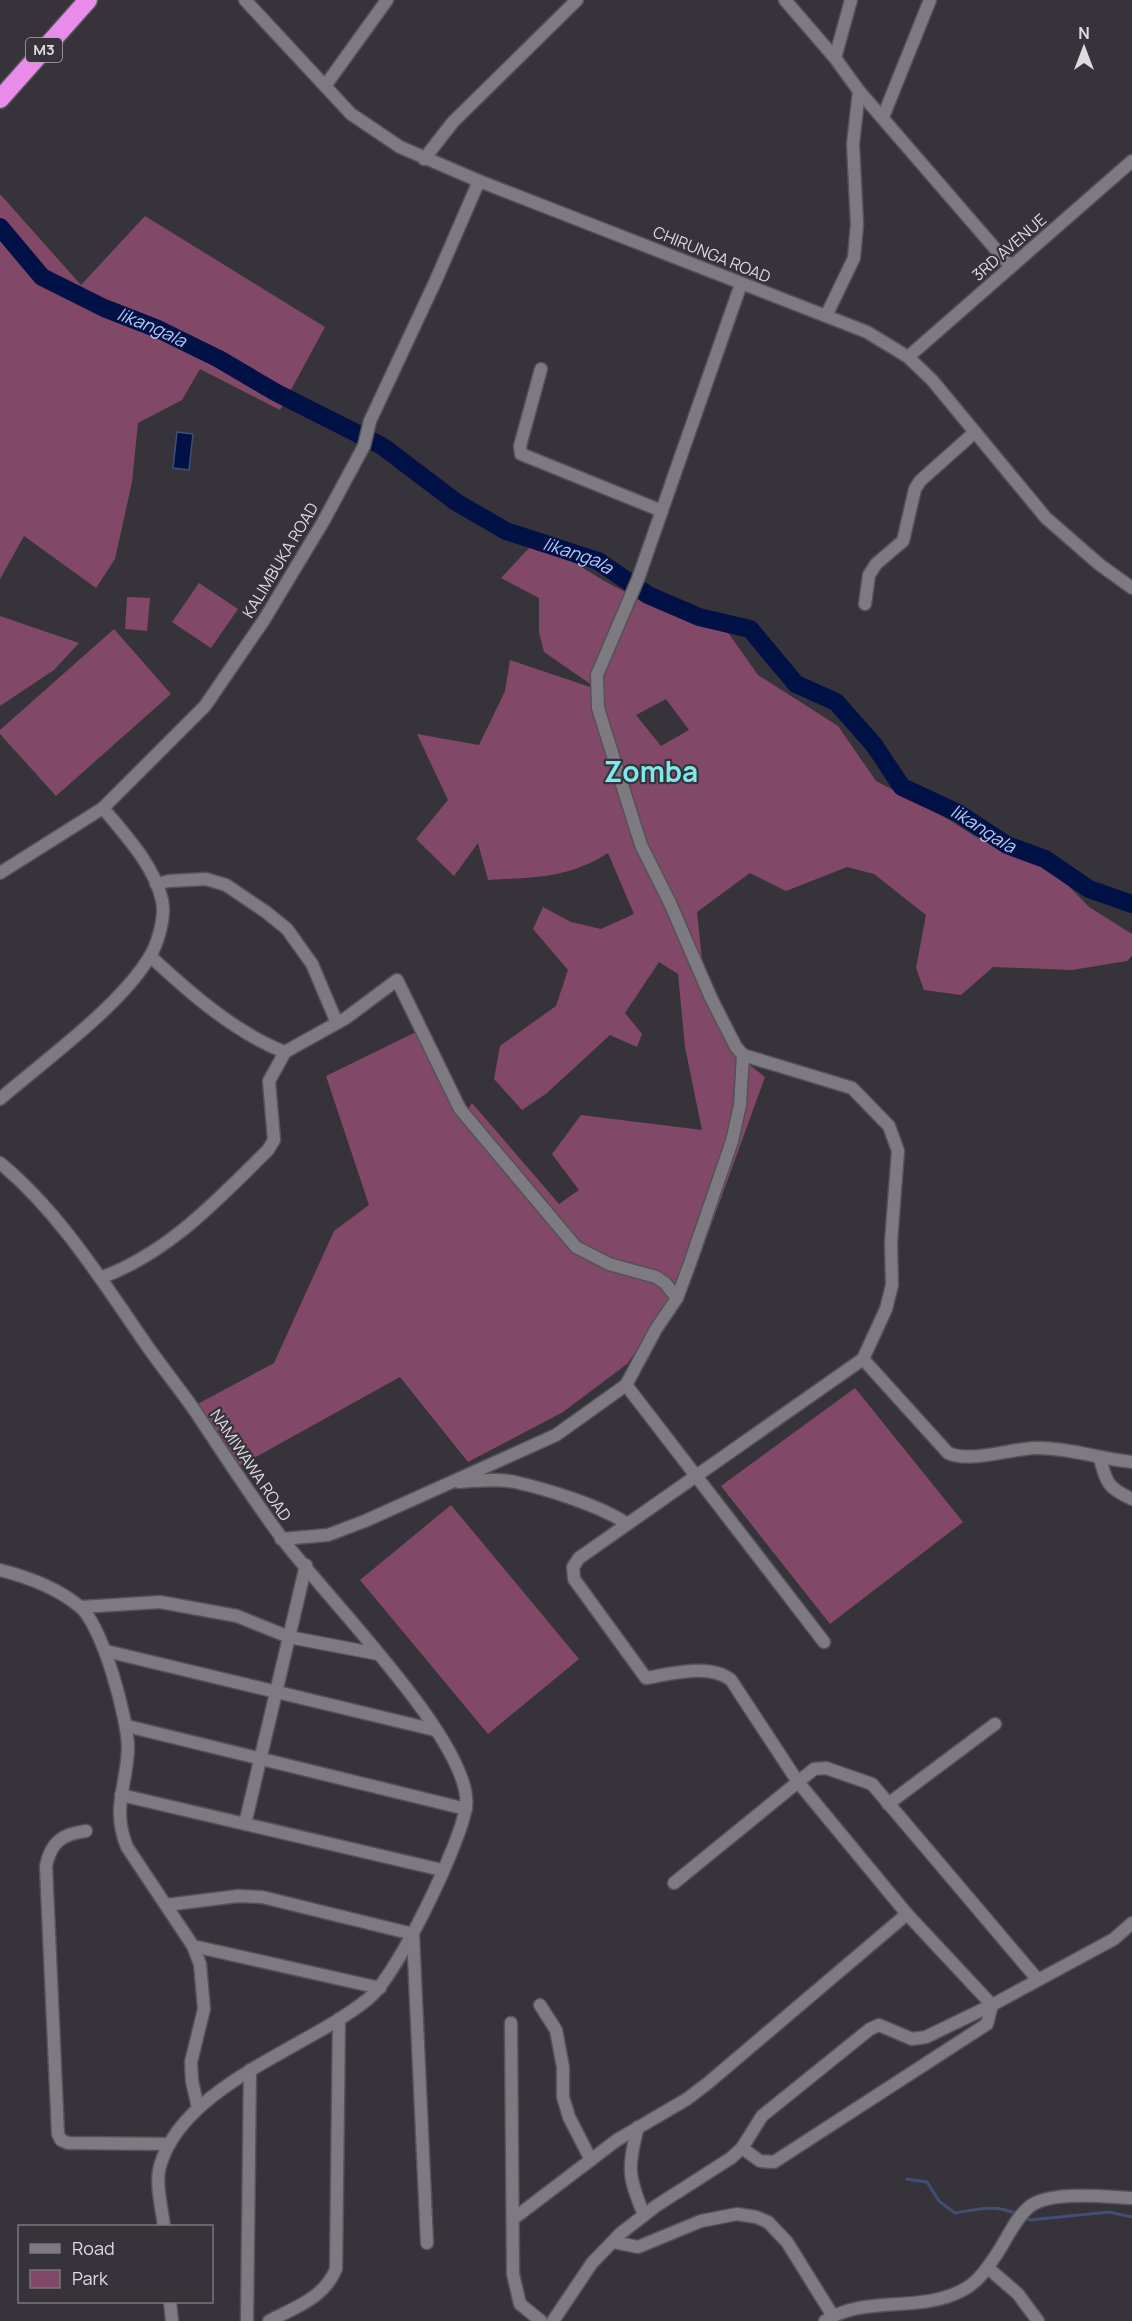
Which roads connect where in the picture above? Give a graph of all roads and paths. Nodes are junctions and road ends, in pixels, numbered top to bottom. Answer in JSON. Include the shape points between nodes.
{"nodes":[{"id":1,"x":88,"y":0,"type":"edge"},
{"id":2,"x":245,"y":0,"type":"edge"},
{"id":3,"x":387,"y":0,"type":"edge"},
{"id":4,"x":577,"y":0,"type":"edge"},
{"id":5,"x":785,"y":0,"type":"edge"},
{"id":6,"x":851,"y":0,"type":"edge"},
{"id":7,"x":930,"y":0,"type":"edge"},
{"id":8,"x":835,"y":58,"type":"junction"},
{"id":9,"x":325,"y":86,"type":"junction"},
{"id":10,"x":859,"y":91,"type":"junction"},
{"id":11,"x":0,"y":99,"type":"edge"},
{"id":12,"x":883,"y":117,"type":"junction"},
{"id":13,"x":424,"y":159,"type":"junction"},
{"id":14,"x":1132,"y":161,"type":"edge"},
{"id":15,"x":479,"y":181,"type":"junction"},
{"id":16,"x":1011,"y":267,"type":"junction"},
{"id":17,"x":741,"y":284,"type":"junction"},
{"id":18,"x":826,"y":316,"type":"junction"},
{"id":19,"x":908,"y":357,"type":"junction"},
{"id":20,"x":541,"y":369,"type":"dead end"},
{"id":21,"x":975,"y":432,"type":"junction"},
{"id":22,"x":662,"y":512,"type":"junction"},
{"id":23,"x":1132,"y":588,"type":"edge"},
{"id":24,"x":865,"y":604,"type":"dead end"},
{"id":25,"x":103,"y":808,"type":"junction"},
{"id":26,"x":0,"y":873,"type":"edge"},
{"id":27,"x":156,"y":885,"type":"junction"},
{"id":28,"x":150,"y":956,"type":"junction"},
{"id":29,"x":337,"y":1023,"type":"junction"},
{"id":30,"x":285,"y":1052,"type":"junction"},
{"id":31,"x":743,"y":1055,"type":"junction"},
{"id":32,"x":0,"y":1099,"type":"edge"},
{"id":33,"x":0,"y":1163,"type":"edge"},
{"id":34,"x":100,"y":1278,"type":"junction"},
{"id":35,"x":677,"y":1298,"type":"junction"},
{"id":36,"x":863,"y":1359,"type":"junction"},
{"id":37,"x":626,"y":1385,"type":"junction"},
{"id":38,"x":1100,"y":1459,"type":"junction"},
{"id":39,"x":1132,"y":1461,"type":"edge"},
{"id":40,"x":696,"y":1475,"type":"junction"},
{"id":41,"x":449,"y":1483,"type":"junction"},
{"id":42,"x":1132,"y":1499,"type":"edge"},
{"id":43,"x":627,"y":1524,"type":"junction"},
{"id":44,"x":281,"y":1539,"type":"junction"},
{"id":45,"x":306,"y":1565,"type":"junction"},
{"id":46,"x":0,"y":1570,"type":"edge"},
{"id":47,"x":81,"y":1607,"type":"junction"},
{"id":48,"x":289,"y":1637,"type":"junction"},
{"id":49,"x":824,"y":1642,"type":"dead end"},
{"id":50,"x":106,"y":1651,"type":"junction"},
{"id":51,"x":378,"y":1654,"type":"junction"},
{"id":52,"x":276,"y":1692,"type":"junction"},
{"id":53,"x":995,"y":1724,"type":"dead end"},
{"id":54,"x":127,"y":1726,"type":"junction"},
{"id":55,"x":435,"y":1730,"type":"junction"},
{"id":56,"x":260,"y":1758,"type":"junction"},
{"id":57,"x":798,"y":1782,"type":"junction"},
{"id":58,"x":121,"y":1795,"type":"junction"},
{"id":59,"x":888,"y":1803,"type":"junction"},
{"id":60,"x":466,"y":1809,"type":"junction"},
{"id":61,"x":245,"y":1824,"type":"junction"},
{"id":62,"x":86,"y":1831,"type":"dead end"},
{"id":63,"x":442,"y":1870,"type":"junction"},
{"id":64,"x":674,"y":1883,"type":"dead end"},
{"id":65,"x":166,"y":1905,"type":"junction"},
{"id":66,"x":907,"y":1914,"type":"junction"},
{"id":67,"x":1132,"y":1923,"type":"edge"},
{"id":68,"x":413,"y":1934,"type":"junction"},
{"id":69,"x":193,"y":1946,"type":"junction"},
{"id":70,"x":1038,"y":1980,"type":"junction"},
{"id":71,"x":380,"y":1988,"type":"junction"},
{"id":72,"x":540,"y":2005,"type":"dead end"},
{"id":73,"x":992,"y":2005,"type":"junction"},
{"id":74,"x":339,"y":2019,"type":"junction"},
{"id":75,"x":511,"y":2023,"type":"dead end"},
{"id":76,"x":250,"y":2070,"type":"junction"},
{"id":77,"x":198,"y":2108,"type":"junction"},
{"id":78,"x":638,"y":2127,"type":"junction"},
{"id":79,"x":169,"y":2144,"type":"junction"},
{"id":80,"x":742,"y":2148,"type":"junction"},
{"id":81,"x":591,"y":2160,"type":"junction"},
{"id":82,"x":1132,"y":2198,"type":"edge"},
{"id":83,"x":644,"y":2216,"type":"junction"},
{"id":84,"x":513,"y":2219,"type":"junction"},
{"id":85,"x":164,"y":2225,"type":"edge"},
{"id":86,"x":613,"y":2242,"type":"junction"},
{"id":87,"x":427,"y":2243,"type":"dead end"},
{"id":88,"x":988,"y":2268,"type":"junction"},
{"id":89,"x":170,"y":2303,"type":"edge"},
{"id":90,"x":829,"y":2318,"type":"edge"},
{"id":91,"x":172,"y":2321,"type":"edge"},
{"id":92,"x":247,"y":2321,"type":"edge"},
{"id":93,"x":269,"y":2321,"type":"edge"},
{"id":94,"x":541,"y":2321,"type":"edge"},
{"id":95,"x":553,"y":2321,"type":"edge"},
{"id":96,"x":1038,"y":2321,"type":"edge"}],
"edges":[{"from":1,"to":11,"type":"highway","number":"M3"},
{"from":2,"to":9,"type":"street","name":"CHIRUNGA ROAD"},
{"from":3,"to":9,"type":"street"},
{"from":4,"to":13,"type":"street","via":[[453,122]]},
{"from":5,"to":8,"type":"street"},
{"from":6,"to":8,"type":"street"},
{"from":7,"to":12,"type":"street"},
{"from":8,"to":10,"type":"street"},
{"from":9,"to":13,"type":"street","name":"CHIRUNGA ROAD","via":[[364,125]]},
{"from":10,"to":12,"type":"street"},
{"from":10,"to":18,"type":"street","via":[[853,144],[857,224],[854,258]]},
{"from":12,"to":16,"type":"street"},
{"from":13,"to":15,"type":"street","name":"CHIRUNGA ROAD"},
{"from":14,"to":16,"type":"street","name":"3RD AVENUE"},
{"from":15,"to":17,"type":"street","name":"CHIRUNGA ROAD"},
{"from":15,"to":25,"type":"street","name":"KALIMBUKA ROAD","via":[[370,422],[364,446],[264,621],[205,706]]},
{"from":16,"to":19,"type":"street","name":"3RD AVENUE"},
{"from":17,"to":18,"type":"street","name":"CHIRUNGA ROAD"},
{"from":17,"to":22,"type":"street"},
{"from":18,"to":19,"type":"street","name":"CHIRUNGA ROAD","via":[[867,332]]},
{"from":19,"to":21,"type":"street","name":"CHIRUNGA ROAD"},
{"from":20,"to":22,"type":"street","via":[[519,446],[521,454]]},
{"from":21,"to":23,"type":"street","name":"CHIRUNGA ROAD","via":[[1046,518]]},
{"from":21,"to":24,"type":"street","via":[[920,481],[903,541],[869,575]]},
{"from":22,"to":31,"type":"street","via":[[628,603],[601,661],[597,675],[598,708],[643,851],[711,998]]},
{"from":25,"to":26,"type":"street","name":"KALIMBUKA ROAD"},
{"from":25,"to":27,"type":"street","via":[[131,843]]},
{"from":27,"to":28,"type":"street","via":[[163,909],[159,936]]},
{"from":27,"to":29,"type":"street","via":[[207,879],[226,885],[266,912],[287,929],[312,964]]},
{"from":28,"to":30,"type":"street","via":[[211,1007],[267,1045]]},
{"from":28,"to":32,"type":"street","via":[[112,1001]]},
{"from":29,"to":30,"type":"street"},
{"from":29,"to":35,"type":"street","via":[[397,980],[460,1108],[576,1246],[609,1264],[659,1279]]},
{"from":30,"to":34,"type":"street","via":[[269,1081],[274,1140],[268,1150],[162,1248]]},
{"from":31,"to":35,"type":"street","via":[[740,1105],[732,1141]]},
{"from":31,"to":36,"type":"street","via":[[852,1088],[889,1126],[898,1151],[892,1285],[886,1309]]},
{"from":33,"to":34,"type":"street","name":"NAMIWAWA ROAD","via":[[24,1184]]},
{"from":34,"to":44,"type":"street","name":"NAMIWAWA ROAD"},
{"from":35,"to":37,"type":"street"},
{"from":36,"to":38,"type":"street","via":[[948,1453],[957,1457],[1036,1448]]},
{"from":36,"to":40,"type":"street"},
{"from":37,"to":40,"type":"street"},
{"from":37,"to":41,"type":"street","via":[[556,1435]]},
{"from":38,"to":39,"type":"street"},
{"from":38,"to":42,"type":"street","via":[[1112,1489]]},
{"from":40,"to":43,"type":"street"},
{"from":40,"to":49,"type":"street"},
{"from":41,"to":43,"type":"street","via":[[514,1482],[590,1505]]},
{"from":41,"to":44,"type":"street","via":[[343,1530],[309,1538]]},
{"from":43,"to":57,"type":"street","via":[[579,1558],[573,1567],[574,1580],[646,1678],[695,1672],[720,1673],[731,1680]]},
{"from":44,"to":45,"type":"street","name":"NAMIWAWA ROAD"},
{"from":45,"to":48,"type":"street"},
{"from":45,"to":51,"type":"street","name":"NAMIWAWA ROAD"},
{"from":46,"to":47,"type":"street","via":[[34,1579]]},
{"from":47,"to":48,"type":"street","via":[[160,1602],[237,1616]]},
{"from":47,"to":50,"type":"street"},
{"from":48,"to":51,"type":"street"},
{"from":48,"to":52,"type":"street"},
{"from":50,"to":52,"type":"street"},
{"from":50,"to":54,"type":"street"},
{"from":51,"to":55,"type":"street","name":"NAMIWAWA ROAD"},
{"from":52,"to":55,"type":"street"},
{"from":52,"to":56,"type":"street"},
{"from":53,"to":59,"type":"street"},
{"from":54,"to":56,"type":"street"},
{"from":54,"to":58,"type":"street","via":[[128,1750]]},
{"from":55,"to":60,"type":"street","name":"NAMIWAWA ROAD","via":[[447,1744],[467,1790]]},
{"from":56,"to":60,"type":"street"},
{"from":56,"to":61,"type":"street"},
{"from":57,"to":59,"type":"street","via":[[814,1769],[826,1768],[872,1784]]},
{"from":57,"to":64,"type":"street"},
{"from":57,"to":66,"type":"street"},
{"from":58,"to":61,"type":"street"},
{"from":58,"to":65,"type":"street","via":[[118,1819],[127,1847]]},
{"from":59,"to":70,"type":"street"},
{"from":60,"to":63,"type":"street"},
{"from":61,"to":63,"type":"street"},
{"from":62,"to":79,"type":"street","via":[[56,1842],[46,1866],[58,2134],[68,2143]]},
{"from":63,"to":68,"type":"street"},
{"from":65,"to":68,"type":"street","via":[[237,1896],[262,1897]]},
{"from":65,"to":69,"type":"street"},
{"from":66,"to":73,"type":"street"},
{"from":66,"to":78,"type":"street","via":[[708,2083]]},
{"from":67,"to":70,"type":"street","via":[[1114,1939]]},
{"from":68,"to":71,"type":"street"},
{"from":68,"to":87,"type":"street"},
{"from":69,"to":71,"type":"street"},
{"from":69,"to":77,"type":"street","via":[[200,1964],[204,2008],[191,2062]]},
{"from":70,"to":73,"type":"street"},
{"from":71,"to":74,"type":"street"},
{"from":72,"to":81,"type":"street","via":[[556,2030],[569,2117]]},
{"from":73,"to":80,"type":"street","via":[[987,2024],[774,2162],[760,2161]]},
{"from":73,"to":80,"type":"street","via":[[919,2040],[888,2026],[870,2029],[762,2116]]},
{"from":74,"to":76,"type":"street"},
{"from":74,"to":93,"type":"street","via":[[336,2268],[330,2283],[319,2294]]},
{"from":75,"to":84,"type":"street"},
{"from":76,"to":77,"type":"street"},
{"from":76,"to":92,"type":"street"},
{"from":77,"to":79,"type":"street"},
{"from":78,"to":81,"type":"street"},
{"from":78,"to":83,"type":"street","via":[[630,2159],[630,2181]]},
{"from":79,"to":85,"type":"street","via":[[159,2169]]},
{"from":80,"to":83,"type":"street"},
{"from":81,"to":84,"type":"street"},
{"from":82,"to":88,"type":"street","via":[[1071,2196],[1042,2200],[1018,2220]]},
{"from":83,"to":86,"type":"street"},
{"from":84,"to":94,"type":"street","via":[[516,2293],[520,2304]]},
{"from":86,"to":90,"type":"street","via":[[638,2247],[701,2221],[737,2214],[756,2217],[768,2222],[787,2242]]},
{"from":86,"to":95,"type":"street","via":[[592,2263]]},
{"from":88,"to":90,"type":"street","via":[[961,2291],[944,2297],[898,2306],[855,2307]]},
{"from":88,"to":96,"type":"street","via":[[1018,2294]]},
{"from":89,"to":91,"type":"street"}]}
